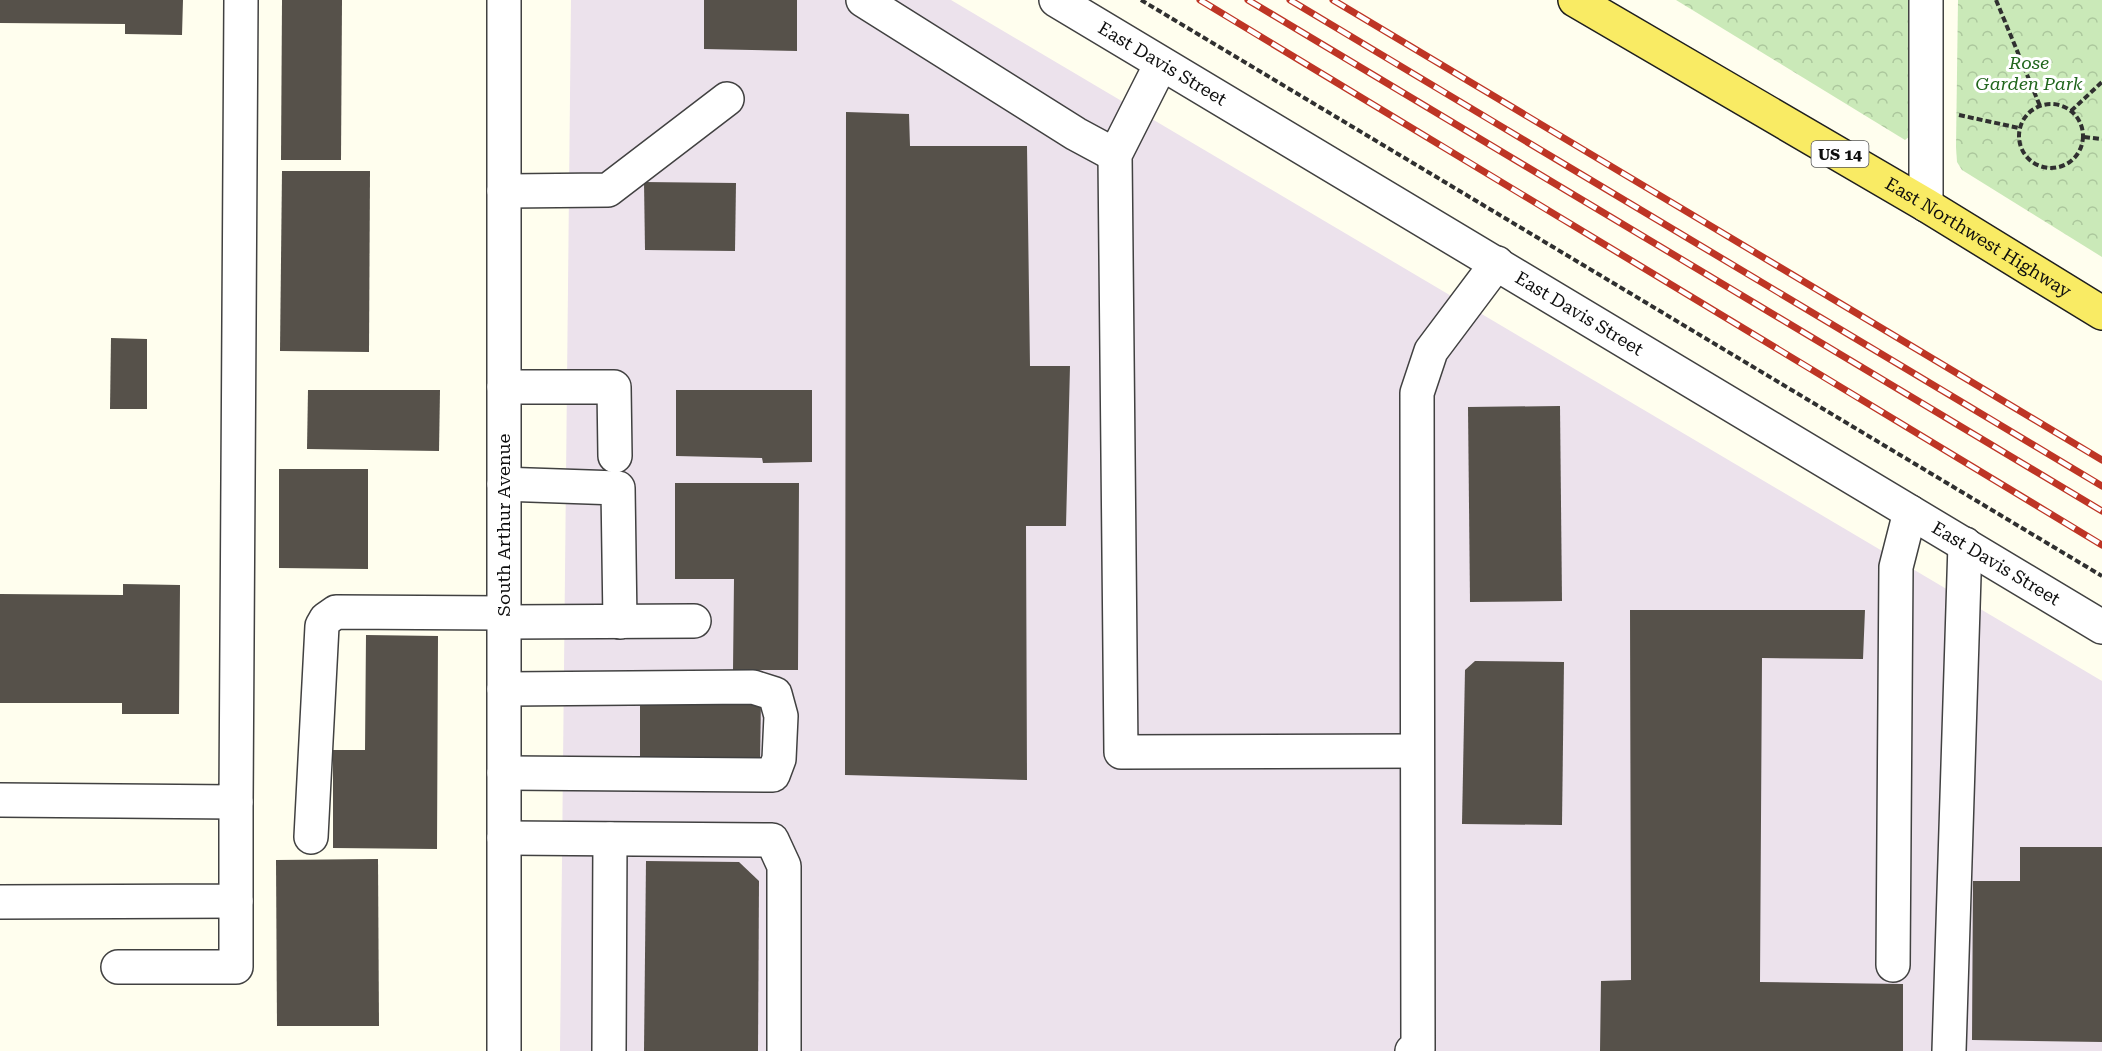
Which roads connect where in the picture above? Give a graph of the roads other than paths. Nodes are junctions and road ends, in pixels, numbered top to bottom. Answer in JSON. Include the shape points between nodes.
{"nodes":[{"id":1,"x":241,"y":0,"type":"edge"},
{"id":2,"x":504,"y":0,"type":"edge"},
{"id":3,"x":863,"y":0,"type":"edge"},
{"id":4,"x":1056,"y":0,"type":"edge"},
{"id":5,"x":1575,"y":0,"type":"edge"},
{"id":6,"x":1926,"y":0,"type":"edge"},
{"id":7,"x":1161,"y":64,"type":"junction"},
{"id":8,"x":727,"y":99,"type":"dead end"},
{"id":9,"x":1115,"y":156,"type":"junction"},
{"id":10,"x":504,"y":191,"type":"junction"},
{"id":11,"x":1926,"y":205,"type":"junction"},
{"id":12,"x":1497,"y":263,"type":"junction"},
{"id":13,"x":2102,"y":313,"type":"edge"},
{"id":14,"x":504,"y":387,"type":"junction"},
{"id":15,"x":615,"y":456,"type":"dead end"},
{"id":16,"x":504,"y":484,"type":"junction"},
{"id":17,"x":1910,"y":512,"type":"junction"},
{"id":18,"x":1965,"y":544,"type":"junction"},
{"id":19,"x":504,"y":617,"type":"junction"},
{"id":20,"x":694,"y":621,"type":"dead end"},
{"id":21,"x":620,"y":622,"type":"junction"},
{"id":22,"x":2102,"y":627,"type":"edge"},
{"id":23,"x":504,"y":689,"type":"junction"},
{"id":24,"x":1417,"y":751,"type":"junction"},
{"id":25,"x":504,"y":773,"type":"junction"},
{"id":26,"x":0,"y":800,"type":"edge"},
{"id":27,"x":236,"y":802,"type":"junction"},
{"id":28,"x":310,"y":837,"type":"dead end"},
{"id":29,"x":504,"y":838,"type":"junction"},
{"id":30,"x":610,"y":839,"type":"junction"},
{"id":31,"x":236,"y":901,"type":"junction"},
{"id":32,"x":0,"y":902,"type":"edge"},
{"id":33,"x":1893,"y":965,"type":"dead end"},
{"id":34,"x":118,"y":967,"type":"dead end"},
{"id":35,"x":1416,"y":1050,"type":"edge"},
{"id":36,"x":504,"y":1051,"type":"edge"},
{"id":37,"x":609,"y":1051,"type":"edge"},
{"id":38,"x":784,"y":1051,"type":"edge"},
{"id":39,"x":1948,"y":1051,"type":"edge"}],
"edges":[{"from":1,"to":27,"type":"street"},
{"from":2,"to":10,"type":"street","name":"South Arthur Avenue"},
{"from":3,"to":9,"type":"street"},
{"from":4,"to":7,"type":"street","name":"East Davis Street"},
{"from":5,"to":11,"type":"main road","name":"East Northwest Highway","number":"US 14"},
{"from":6,"to":11,"type":"street"},
{"from":7,"to":9,"type":"street"},
{"from":7,"to":12,"type":"street","name":"East Davis Street"},
{"from":8,"to":10,"type":"street","via":[[608,190]]},
{"from":9,"to":24,"type":"street","via":[[1121,752]]},
{"from":10,"to":14,"type":"street","name":"South Arthur Avenue"},
{"from":11,"to":13,"type":"main road","name":"East Northwest Highway","number":"US 14"},
{"from":12,"to":17,"type":"street","name":"East Davis Street"},
{"from":12,"to":24,"type":"street","via":[[1431,351],[1417,393]]},
{"from":14,"to":15,"type":"street","via":[[614,387]]},
{"from":14,"to":16,"type":"street","name":"South Arthur Avenue"},
{"from":16,"to":19,"type":"street","name":"South Arthur Avenue"},
{"from":16,"to":21,"type":"street","via":[[618,488]]},
{"from":17,"to":18,"type":"street","name":"East Davis Street"},
{"from":17,"to":33,"type":"street","via":[[1896,567]]},
{"from":18,"to":22,"type":"street","name":"East Davis Street"},
{"from":18,"to":39,"type":"street"},
{"from":19,"to":21,"type":"street"},
{"from":19,"to":23,"type":"street","name":"South Arthur Avenue"},
{"from":19,"to":28,"type":"street","via":[[336,612],[326,619],[322,626]]},
{"from":20,"to":21,"type":"street"},
{"from":23,"to":25,"type":"street","name":"South Arthur Avenue"},
{"from":23,"to":25,"type":"street","via":[[753,687],[775,693],[782,716],[779,759],[773,775]]},
{"from":24,"to":35,"type":"street"},
{"from":25,"to":29,"type":"street","name":"South Arthur Avenue"},
{"from":26,"to":27,"type":"street"},
{"from":27,"to":31,"type":"street"},
{"from":29,"to":30,"type":"street"},
{"from":29,"to":36,"type":"street","name":"South Arthur Avenue"},
{"from":30,"to":37,"type":"street"},
{"from":30,"to":38,"type":"street","via":[[772,840],[784,866]]},
{"from":31,"to":32,"type":"street"},
{"from":31,"to":34,"type":"street","via":[[236,967]]}]}
